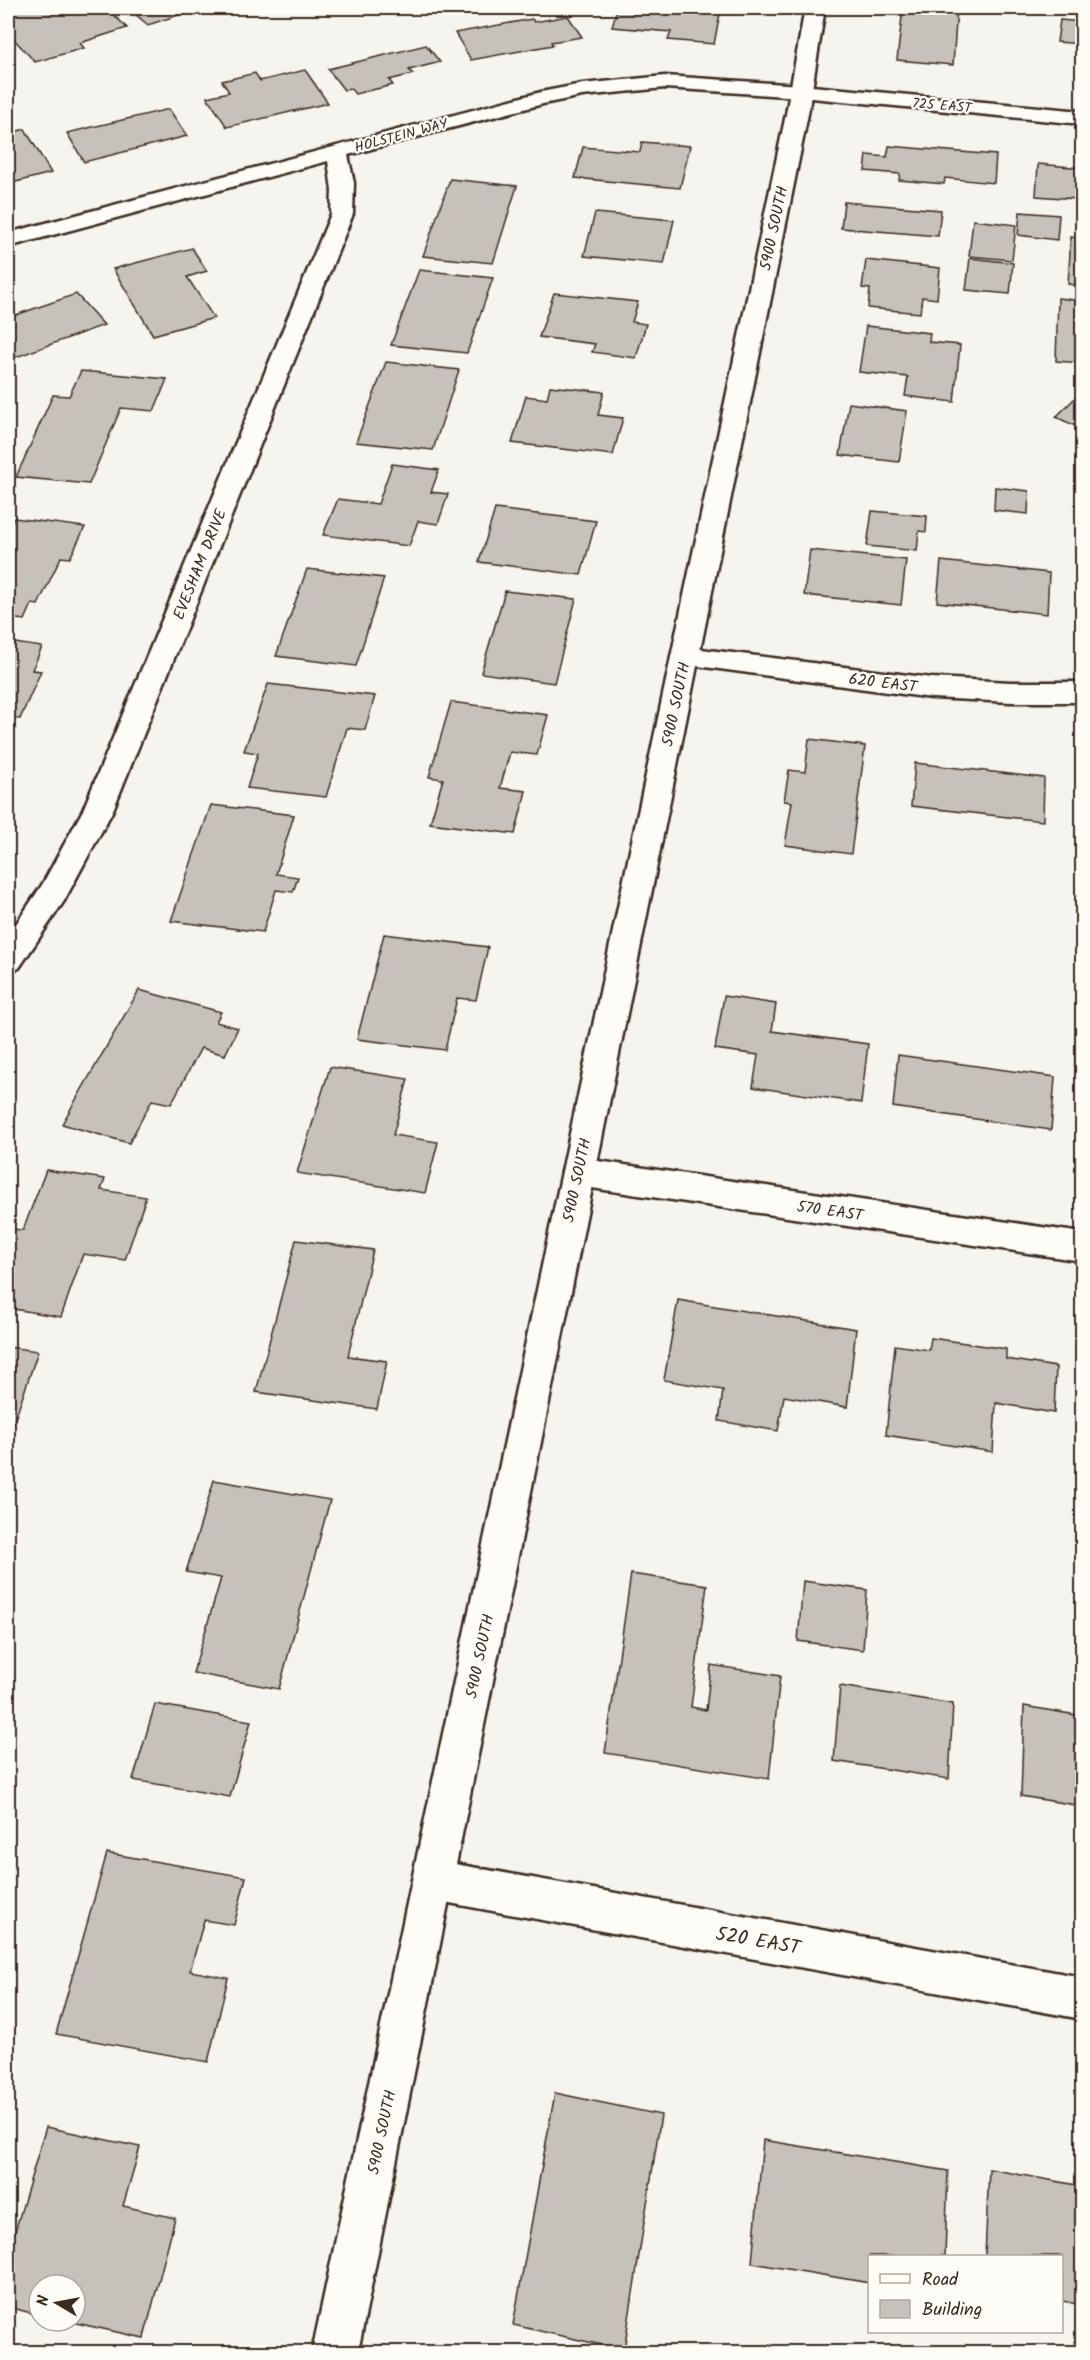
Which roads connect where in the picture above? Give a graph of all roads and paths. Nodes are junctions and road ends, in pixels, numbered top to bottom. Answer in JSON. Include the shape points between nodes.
{"nodes":[{"id":1,"x":815,"y":8,"type":"edge"},
{"id":2,"x":801,"y":91,"type":"junction"},
{"id":3,"x":1083,"y":118,"type":"edge"},
{"id":4,"x":336,"y":152,"type":"junction"},
{"id":5,"x":8,"y":240,"type":"edge"},
{"id":6,"x":685,"y":656,"type":"junction"},
{"id":7,"x":1083,"y":692,"type":"edge"},
{"id":8,"x":8,"y":960,"type":"edge"},
{"id":9,"x":578,"y":1172,"type":"junction"},
{"id":10,"x":1083,"y":1247,"type":"edge"},
{"id":11,"x":433,"y":1880,"type":"junction"},
{"id":12,"x":1083,"y":1998,"type":"edge"},
{"id":13,"x":335,"y":2352,"type":"edge"}],
"edges":[{"from":1,"to":2,"type":"street","name":"5900 SOUTH"},
{"from":2,"to":3,"type":"street","name":"725 EAST"},
{"from":2,"to":4,"type":"street","name":"HOLSTEIN WAY","via":[[665,82],[582,90]]},
{"from":2,"to":6,"type":"street","name":"5900 SOUTH"},
{"from":4,"to":5,"type":"street","name":"HOLSTEIN WAY"},
{"from":4,"to":8,"type":"street","name":"EVESHAM DRIVE","via":[[345,195],[337,225],[98,810],[53,893]]},
{"from":6,"to":7,"type":"street","name":"620 EAST","via":[[932,688]]},
{"from":6,"to":9,"type":"street","name":"5900 SOUTH"},
{"from":9,"to":10,"type":"street","name":"570 EAST"},
{"from":9,"to":11,"type":"street","name":"5900 SOUTH"},
{"from":11,"to":12,"type":"street","name":"520 EAST"},
{"from":11,"to":13,"type":"street","name":"5900 SOUTH"}]}
